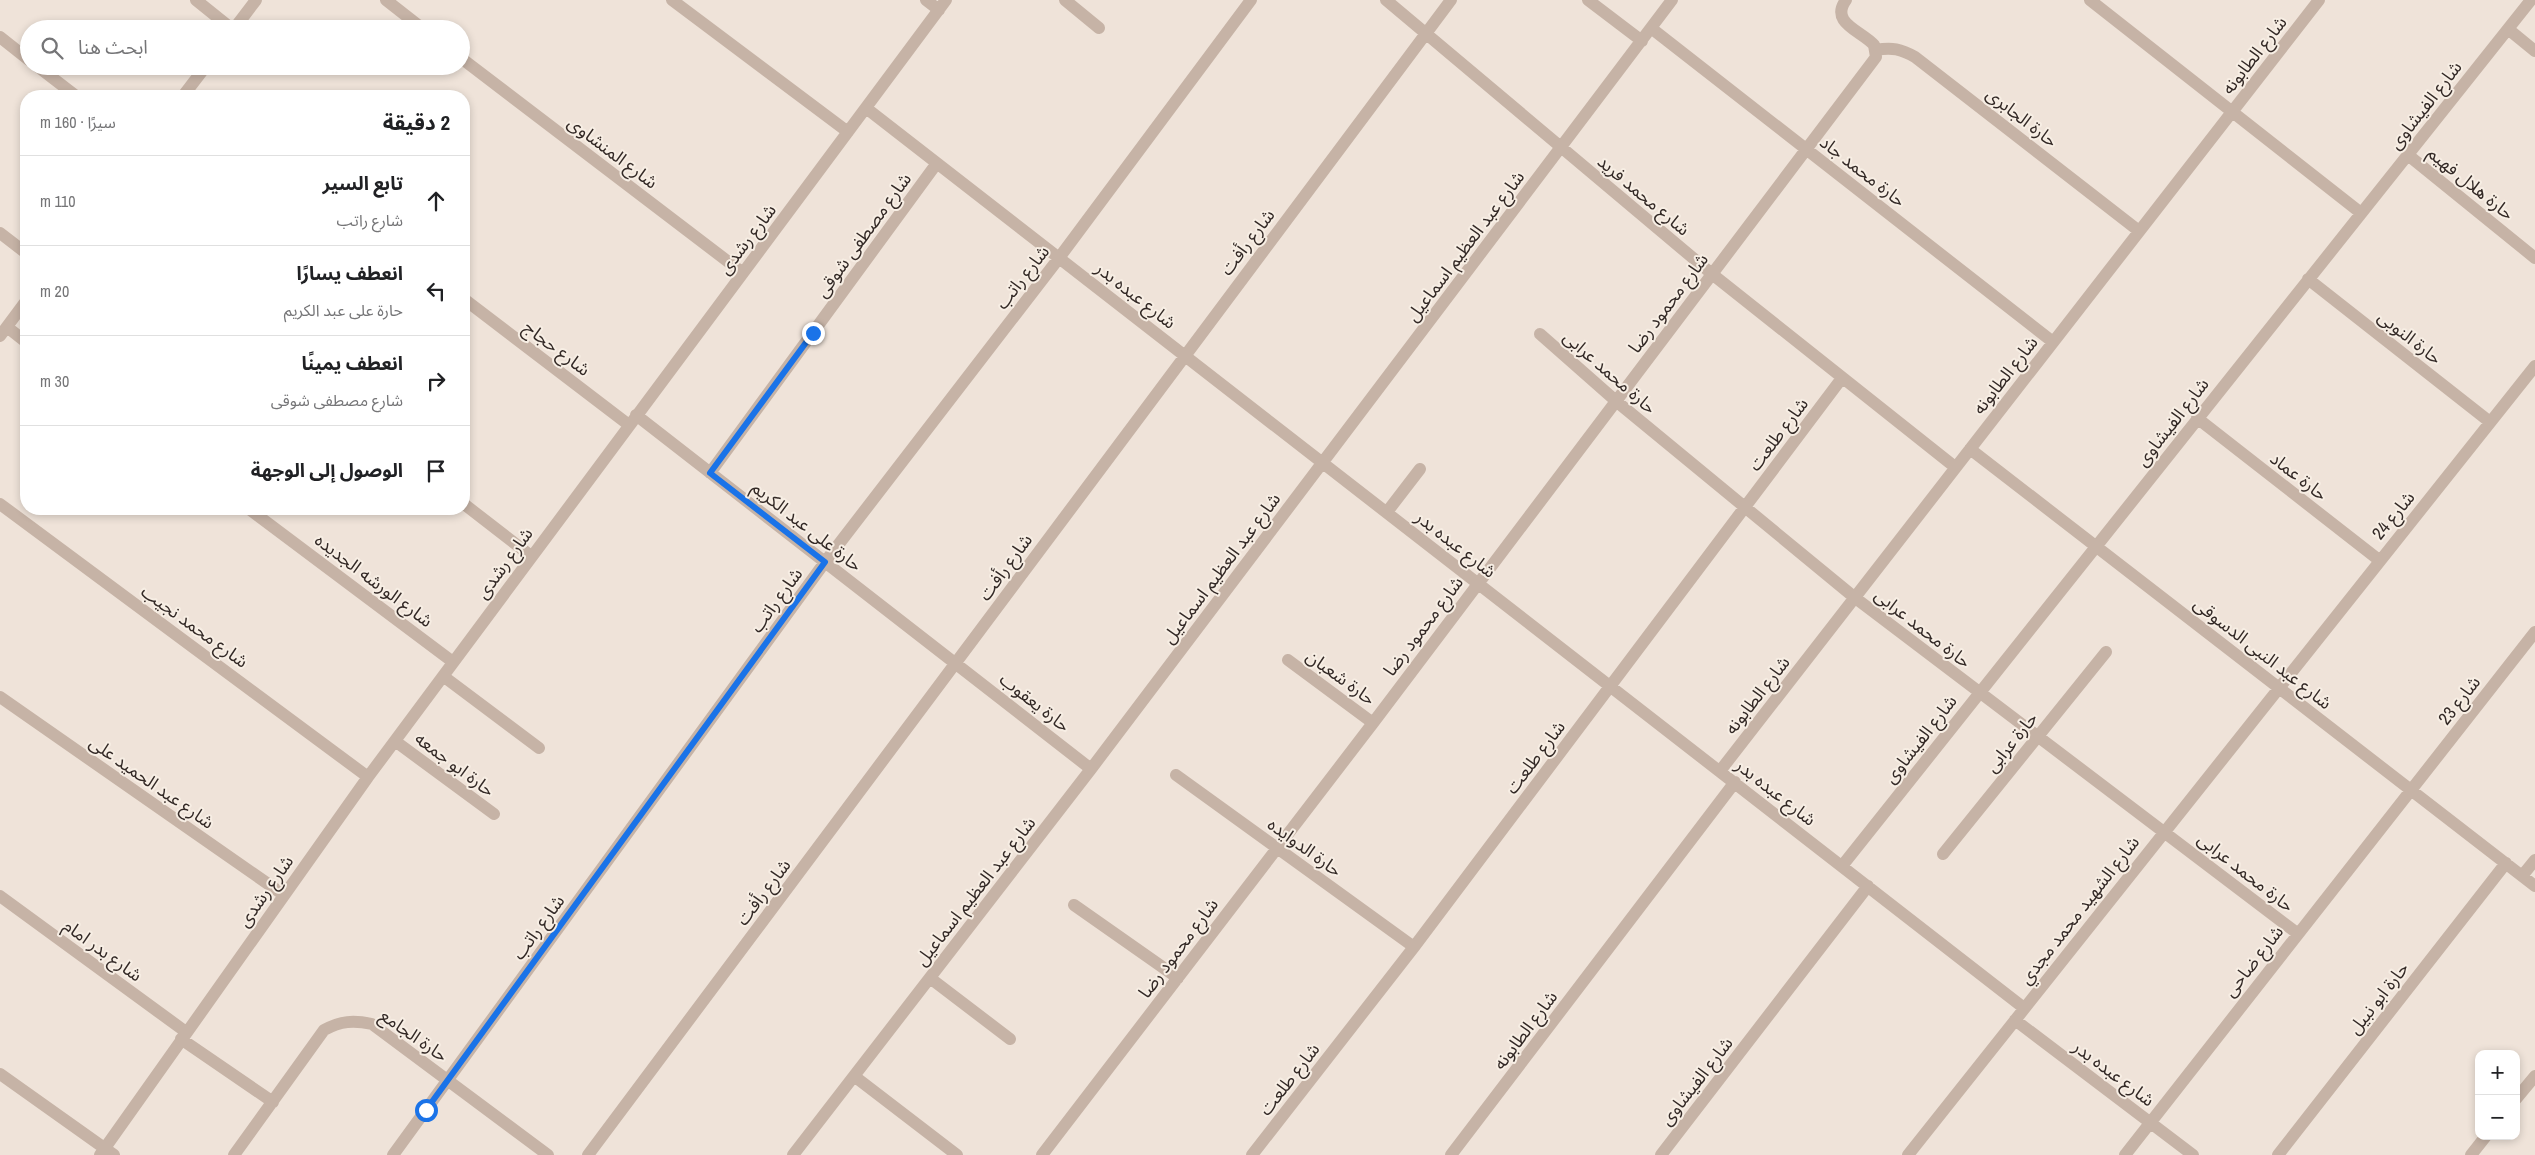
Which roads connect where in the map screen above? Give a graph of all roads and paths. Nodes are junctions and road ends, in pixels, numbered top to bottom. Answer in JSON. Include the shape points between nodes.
{"nodes":[{"id":1,"x":196,"y":0,"type":"edge"},
{"id":2,"x":256,"y":0,"type":"edge"},
{"id":3,"x":386,"y":0,"type":"edge"},
{"id":4,"x":672,"y":0,"type":"edge"},
{"id":5,"x":926,"y":0,"type":"edge"},
{"id":6,"x":1065,"y":0,"type":"edge"},
{"id":7,"x":1251,"y":0,"type":"edge"},
{"id":8,"x":1386,"y":0,"type":"edge"},
{"id":9,"x":1451,"y":0,"type":"edge"},
{"id":10,"x":1588,"y":0,"type":"edge"},
{"id":11,"x":1672,"y":0,"type":"edge"},
{"id":12,"x":1846,"y":0,"type":"edge"},
{"id":13,"x":2090,"y":0,"type":"edge"},
{"id":14,"x":2318,"y":0,"type":"edge"},
{"id":15,"x":2531,"y":0,"type":"edge"},
{"id":16,"x":943,"y":5,"type":"edge"},
{"id":17,"x":222,"y":20,"type":"edge"},
{"id":18,"x":240,"y":20,"type":"edge"},
{"id":19,"x":412,"y":20,"type":"edge"},
{"id":20,"x":1099,"y":28,"type":"dead end"},
{"id":21,"x":1651,"y":28,"type":"junction"},
{"id":22,"x":2508,"y":29,"type":"junction"},
{"id":23,"x":1425,"y":34,"type":"junction"},
{"id":24,"x":0,"y":37,"type":"edge"},
{"id":25,"x":1642,"y":41,"type":"junction"},
{"id":26,"x":1876,"y":50,"type":"junction"},
{"id":27,"x":2535,"y":51,"type":"edge"},
{"id":28,"x":20,"y":53,"type":"edge"},
{"id":29,"x":470,"y":65,"type":"edge"},
{"id":30,"x":49,"y":75,"type":"edge"},
{"id":31,"x":201,"y":75,"type":"edge"},
{"id":32,"x":68,"y":90,"type":"edge"},
{"id":33,"x":192,"y":90,"type":"edge"},
{"id":34,"x":866,"y":108,"type":"junction"},
{"id":35,"x":2232,"y":111,"type":"junction"},
{"id":36,"x":848,"y":132,"type":"junction"},
{"id":37,"x":1561,"y":149,"type":"junction"},
{"id":38,"x":1806,"y":149,"type":"junction"},
{"id":39,"x":2408,"y":155,"type":"junction"},
{"id":40,"x":937,"y":163,"type":"junction"},
{"id":41,"x":2361,"y":213,"type":"junction"},
{"id":42,"x":2139,"y":230,"type":"junction"},
{"id":43,"x":0,"y":233,"type":"edge"},
{"id":44,"x":20,"y":248,"type":"edge"},
{"id":45,"x":1059,"y":258,"type":"junction"},
{"id":46,"x":2535,"y":258,"type":"edge"},
{"id":47,"x":743,"y":273,"type":"junction"},
{"id":48,"x":1712,"y":274,"type":"junction"},
{"id":49,"x":2308,"y":279,"type":"junction"},
{"id":50,"x":470,"y":303,"type":"edge"},
{"id":51,"x":20,"y":310,"type":"edge"},
{"id":52,"x":3,"y":331,"type":"edge"},
{"id":53,"x":1540,"y":334,"type":"dead end"},
{"id":54,"x":20,"y":339,"type":"edge"},
{"id":55,"x":2053,"y":342,"type":"junction"},
{"id":56,"x":1184,"y":354,"type":"junction"},
{"id":57,"x":2535,"y":366,"type":"edge"},
{"id":58,"x":1842,"y":378,"type":"junction"},
{"id":59,"x":1616,"y":401,"type":"junction"},
{"id":60,"x":2198,"y":418,"type":"junction"},
{"id":61,"x":633,"y":420,"type":"junction"},
{"id":62,"x":2490,"y":422,"type":"junction"},
{"id":63,"x":1970,"y":448,"type":"junction"},
{"id":64,"x":1323,"y":462,"type":"junction"},
{"id":65,"x":1955,"y":467,"type":"junction"},
{"id":66,"x":1420,"y":469,"type":"dead end"},
{"id":67,"x":710,"y":473,"type":"junction"},
{"id":68,"x":0,"y":504,"type":"edge"},
{"id":69,"x":1745,"y":507,"type":"junction"},
{"id":70,"x":470,"y":509,"type":"edge"},
{"id":71,"x":1387,"y":512,"type":"junction"},
{"id":72,"x":257,"y":515,"type":"edge"},
{"id":73,"x":2096,"y":546,"type":"junction"},
{"id":74,"x":531,"y":556,"type":"junction"},
{"id":75,"x":2379,"y":560,"type":"junction"},
{"id":76,"x":825,"y":562,"type":"junction"},
{"id":77,"x":1478,"y":583,"type":"junction"},
{"id":78,"x":1854,"y":597,"type":"junction"},
{"id":79,"x":2535,"y":632,"type":"edge"},
{"id":80,"x":2106,"y":652,"type":"dead end"},
{"id":81,"x":1288,"y":660,"type":"dead end"},
{"id":82,"x":453,"y":662,"type":"junction"},
{"id":83,"x":956,"y":663,"type":"junction"},
{"id":84,"x":444,"y":676,"type":"junction"},
{"id":85,"x":1610,"y":686,"type":"junction"},
{"id":86,"x":2278,"y":687,"type":"junction"},
{"id":87,"x":1979,"y":694,"type":"junction"},
{"id":88,"x":0,"y":697,"type":"edge"},
{"id":89,"x":1373,"y":723,"type":"junction"},
{"id":90,"x":2038,"y":736,"type":"junction"},
{"id":91,"x":395,"y":741,"type":"junction"},
{"id":92,"x":538,"y":748,"type":"dead end"},
{"id":93,"x":1091,"y":769,"type":"junction"},
{"id":94,"x":1720,"y":771,"type":"junction"},
{"id":95,"x":1176,"y":775,"type":"dead end"},
{"id":96,"x":368,"y":776,"type":"junction"},
{"id":97,"x":1735,"y":782,"type":"junction"},
{"id":98,"x":2410,"y":790,"type":"junction"},
{"id":99,"x":494,"y":814,"type":"dead end"},
{"id":100,"x":2164,"y":831,"type":"junction"},
{"id":101,"x":1277,"y":848,"type":"junction"},
{"id":102,"x":1944,"y":854,"type":"dead end"},
{"id":103,"x":2535,"y":860,"type":"edge"},
{"id":104,"x":2506,"y":863,"type":"junction"},
{"id":105,"x":1842,"y":866,"type":"junction"},
{"id":106,"x":2522,"y":876,"type":"junction"},
{"id":107,"x":1868,"y":886,"type":"junction"},
{"id":108,"x":2535,"y":886,"type":"edge"},
{"id":109,"x":284,"y":895,"type":"junction"},
{"id":110,"x":0,"y":896,"type":"edge"},
{"id":111,"x":1074,"y":905,"type":"dead end"},
{"id":112,"x":2297,"y":933,"type":"junction"},
{"id":113,"x":1414,"y":947,"type":"junction"},
{"id":114,"x":930,"y":978,"type":"junction"},
{"id":115,"x":1178,"y":978,"type":"junction"},
{"id":116,"x":2024,"y":1008,"type":"junction"},
{"id":117,"x":2015,"y":1020,"type":"junction"},
{"id":118,"x":184,"y":1035,"type":"junction"},
{"id":119,"x":1010,"y":1039,"type":"dead end"},
{"id":120,"x":0,"y":1074,"type":"edge"},
{"id":121,"x":854,"y":1076,"type":"junction"},
{"id":122,"x":2535,"y":1076,"type":"edge"},
{"id":123,"x":448,"y":1081,"type":"junction"},
{"id":124,"x":2519,"y":1095,"type":"edge"},
{"id":125,"x":273,"y":1102,"type":"junction"},
{"id":126,"x":2150,"y":1122,"type":"junction"},
{"id":127,"x":2483,"y":1140,"type":"edge"},
{"id":128,"x":107,"y":1153,"type":"edge"},
{"id":129,"x":234,"y":1155,"type":"edge"},
{"id":130,"x":393,"y":1155,"type":"edge"},
{"id":131,"x":548,"y":1155,"type":"edge"},
{"id":132,"x":588,"y":1155,"type":"edge"},
{"id":133,"x":793,"y":1155,"type":"edge"},
{"id":134,"x":957,"y":1155,"type":"edge"},
{"id":135,"x":1042,"y":1155,"type":"edge"},
{"id":136,"x":1252,"y":1155,"type":"edge"},
{"id":137,"x":1451,"y":1155,"type":"edge"},
{"id":138,"x":1661,"y":1155,"type":"edge"},
{"id":139,"x":1908,"y":1155,"type":"edge"},
{"id":140,"x":2125,"y":1155,"type":"edge"},
{"id":141,"x":2193,"y":1155,"type":"edge"},
{"id":142,"x":2278,"y":1155,"type":"edge"},
{"id":143,"x":2471,"y":1155,"type":"edge"}],
"edges":[{"from":1,"to":17,"type":"street"},
{"from":2,"to":18,"type":"street"},
{"from":3,"to":19,"type":"street"},
{"from":4,"to":36,"type":"street"},
{"from":5,"to":16,"type":"street"},
{"from":6,"to":20,"type":"street"},
{"from":7,"to":45,"type":"street","name":"شارع راتب"},
{"from":8,"to":23,"type":"street","name":"شارع محمد فريد"},
{"from":9,"to":23,"type":"street","name":"شارع رأفت"},
{"from":10,"to":25,"type":"street"},
{"from":11,"to":21,"type":"street","name":"شارع عبد العظيم اسماعيل"},
{"from":12,"to":26,"type":"street","via":[[1840,9],[1845,23],[1870,40]]},
{"from":13,"to":35,"type":"street"},
{"from":14,"to":35,"type":"street","name":"شارع الطابونه"},
{"from":15,"to":22,"type":"street","name":"شارع الفيشاوى"},
{"from":16,"to":34,"type":"street","name":"شارع رشدى"},
{"from":21,"to":25,"type":"street","name":"شارع عبد العظيم اسماعيل"},
{"from":21,"to":38,"type":"street","name":"حارة محمد جاد"},
{"from":22,"to":27,"type":"street"},
{"from":22,"to":39,"type":"street","name":"شارع الفيشاوى"},
{"from":23,"to":37,"type":"street","name":"شارع محمد فريد"},
{"from":23,"to":56,"type":"street","name":"شارع رأفت"},
{"from":24,"to":28,"type":"street"},
{"from":25,"to":37,"type":"street","name":"شارع عبد العظيم اسماعيل"},
{"from":26,"to":38,"type":"street","name":"شارع محمود رضا","via":[[1876,57]]},
{"from":26,"to":42,"type":"street","name":"حارة الجابرى","via":[[1903,50],[1915,57]]},
{"from":29,"to":47,"type":"street","name":"شارع المنشاوى"},
{"from":30,"to":32,"type":"street"},
{"from":31,"to":33,"type":"street"},
{"from":34,"to":36,"type":"street","name":"شارع رشدى"},
{"from":34,"to":40,"type":"street","name":"شارع عبده بدر"},
{"from":35,"to":41,"type":"street"},
{"from":35,"to":42,"type":"street","name":"شارع الطابونه"},
{"from":36,"to":47,"type":"street","name":"شارع رشدى"},
{"from":37,"to":48,"type":"street","name":"شارع محمد فريد"},
{"from":37,"to":64,"type":"street","name":"شارع عبد العظيم اسماعيل"},
{"from":38,"to":48,"type":"street","name":"شارع محمود رضا"},
{"from":38,"to":55,"type":"street","name":"حارة محمد جاد"},
{"from":39,"to":41,"type":"street","name":"شارع الفيشاوى"},
{"from":39,"to":46,"type":"street","name":"حارة هلال فهيم"},
{"from":40,"to":45,"type":"street","name":"شارع عبده بدر"},
{"from":40,"to":67,"type":"street","name":"شارع مصطفى شوقى"},
{"from":41,"to":49,"type":"street","name":"شارع الفيشاوى"},
{"from":42,"to":55,"type":"street","name":"شارع الطابونه"},
{"from":43,"to":44,"type":"street"},
{"from":45,"to":56,"type":"street","name":"شارع عبده بدر"},
{"from":45,"to":76,"type":"street","name":"شارع راتب"},
{"from":47,"to":61,"type":"street","name":"شارع رشدى"},
{"from":48,"to":58,"type":"street","name":"شارع محمد فريد"},
{"from":48,"to":59,"type":"street","name":"شارع محمود رضا"},
{"from":49,"to":60,"type":"street","name":"شارع الفيشاوى"},
{"from":49,"to":62,"type":"street","name":"حارة النوبى"},
{"from":50,"to":61,"type":"street","name":"شارع حجاج"},
{"from":51,"to":52,"type":"street"},
{"from":52,"to":54,"type":"street"},
{"from":53,"to":59,"type":"street","name":"حارة محمد عرابى"},
{"from":55,"to":63,"type":"street","name":"شارع الطابونه"},
{"from":56,"to":64,"type":"street","name":"شارع عبده بدر"},
{"from":56,"to":83,"type":"street","name":"شارع رأفت"},
{"from":57,"to":62,"type":"street","name":"شارع 24"},
{"from":58,"to":65,"type":"street","name":"شارع محمد فريد"},
{"from":58,"to":69,"type":"street","name":"شارع طلعت"},
{"from":59,"to":69,"type":"street","name":"حارة محمد عرابى"},
{"from":59,"to":77,"type":"street","name":"شارع محمود رضا"},
{"from":60,"to":73,"type":"street","name":"شارع الفيشاوى"},
{"from":60,"to":75,"type":"street","name":"حارة عماد"},
{"from":61,"to":67,"type":"street","name":"حارة على عبد الكريم"},
{"from":61,"to":74,"type":"street","name":"شارع رشدى"},
{"from":62,"to":75,"type":"street","name":"شارع 24"},
{"from":63,"to":65,"type":"street","name":"شارع الطابونه"},
{"from":63,"to":73,"type":"street","name":"شارع عبد النبى الدسوقى"},
{"from":64,"to":71,"type":"street","name":"شارع عبده بدر"},
{"from":64,"to":93,"type":"street","name":"شارع عبد العظيم اسماعيل"},
{"from":65,"to":78,"type":"street","name":"شارع الطابونه"},
{"from":66,"to":71,"type":"street"},
{"from":67,"to":76,"type":"street","name":"حارة على عبد الكريم"},
{"from":68,"to":96,"type":"street","name":"شارع محمد نجيب"},
{"from":69,"to":78,"type":"street","name":"حارة محمد عرابى"},
{"from":69,"to":85,"type":"street","name":"شارع طلعت"},
{"from":70,"to":74,"type":"street"},
{"from":71,"to":77,"type":"street","name":"شارع عبده بدر"},
{"from":72,"to":82,"type":"street","name":"شارع الورشه الجديده"},
{"from":73,"to":86,"type":"street","name":"شارع عبد النبى الدسوقى"},
{"from":73,"to":87,"type":"street","name":"شارع الفيشاوى"},
{"from":74,"to":82,"type":"street","name":"شارع رشدى"},
{"from":75,"to":86,"type":"street","name":"شارع 24"},
{"from":76,"to":83,"type":"street","name":"حارة على عبد الكريم"},
{"from":76,"to":123,"type":"street","name":"شارع راتب"},
{"from":77,"to":85,"type":"street","name":"شارع عبده بدر"},
{"from":77,"to":89,"type":"street","name":"شارع محمود رضا"},
{"from":78,"to":87,"type":"street","name":"حارة محمد عرابى"},
{"from":78,"to":94,"type":"street","name":"شارع الطابونه"},
{"from":79,"to":98,"type":"street","name":"شارع 23"},
{"from":80,"to":90,"type":"street","name":"حارة عرابى"},
{"from":81,"to":89,"type":"street","name":"حارة شعبان"},
{"from":82,"to":84,"type":"street","name":"شارع رشدى"},
{"from":83,"to":93,"type":"street","name":"حارة يعقوب"},
{"from":83,"to":132,"type":"street","name":"شارع رأفت"},
{"from":84,"to":91,"type":"street","name":"شارع رشدى"},
{"from":84,"to":92,"type":"street"},
{"from":85,"to":94,"type":"street","name":"شارع عبده بدر"},
{"from":85,"to":113,"type":"street","name":"شارع طلعت"},
{"from":86,"to":98,"type":"street","name":"شارع عبد النبى الدسوقى"},
{"from":86,"to":100,"type":"street","name":"شارع الشهيد محمد مجدي"},
{"from":87,"to":90,"type":"street","name":"حارة محمد عرابى"},
{"from":87,"to":105,"type":"street","name":"شارع الفيشاوى"},
{"from":88,"to":109,"type":"street","name":"شارع عبد الحميد على"},
{"from":89,"to":101,"type":"street","name":"شارع محمود رضا"},
{"from":90,"to":100,"type":"street","name":"حارة محمد عرابى"},
{"from":90,"to":102,"type":"street","name":"حارة عرابى"},
{"from":91,"to":96,"type":"street","name":"شارع رشدى"},
{"from":91,"to":99,"type":"street","name":"حارة ابو جمعه"},
{"from":93,"to":114,"type":"street","name":"شارع عبد العظيم اسماعيل"},
{"from":94,"to":97,"type":"street","name":"شارع عبده بدر"},
{"from":95,"to":101,"type":"street","name":"حارة الدوايده"},
{"from":96,"to":109,"type":"street","name":"شارع رشدى"},
{"from":97,"to":105,"type":"street","name":"شارع عبده بدر"},
{"from":97,"to":137,"type":"street","name":"شارع الطابونه"},
{"from":98,"to":104,"type":"street","name":"شارع عبد النبى الدسوقى"},
{"from":98,"to":112,"type":"street","name":"شارع ضاحى"},
{"from":100,"to":112,"type":"street","name":"حارة محمد عرابى"},
{"from":100,"to":116,"type":"street","name":"شارع الشهيد محمد مجدي"},
{"from":101,"to":113,"type":"street","name":"حارة الدوايده"},
{"from":101,"to":115,"type":"street","name":"شارع محمود رضا"},
{"from":103,"to":106,"type":"street"},
{"from":104,"to":106,"type":"street","name":"شارع عبد النبى الدسوقى"},
{"from":104,"to":142,"type":"street","name":"حارة ابو نبيل"},
{"from":105,"to":107,"type":"street","name":"شارع عبده بدر"},
{"from":106,"to":108,"type":"street","name":"شارع عبد النبى الدسوقى"},
{"from":107,"to":116,"type":"street","name":"شارع عبده بدر"},
{"from":107,"to":138,"type":"street","name":"شارع الفيشاوى"},
{"from":109,"to":118,"type":"street","name":"شارع رشدى"},
{"from":110,"to":118,"type":"street","name":"شارع بدر امام"},
{"from":111,"to":115,"type":"street"},
{"from":112,"to":126,"type":"street","name":"شارع ضاحى"},
{"from":113,"to":136,"type":"street","name":"شارع طلعت"},
{"from":114,"to":119,"type":"street"},
{"from":114,"to":121,"type":"street","name":"شارع عبد العظيم اسماعيل"},
{"from":115,"to":135,"type":"street","name":"شارع محمود رضا"},
{"from":116,"to":117,"type":"street","name":"شارع الشهيد محمد مجدي"},
{"from":117,"to":126,"type":"street","name":"شارع عبده بدر"},
{"from":117,"to":139,"type":"street","name":"شارع الشهيد محمد مجدي"},
{"from":118,"to":125,"type":"street"},
{"from":118,"to":128,"type":"street","name":"شارع رشدى"},
{"from":120,"to":128,"type":"street"},
{"from":121,"to":133,"type":"street","name":"شارع عبد العظيم اسماعيل"},
{"from":121,"to":134,"type":"street"},
{"from":122,"to":124,"type":"street"},
{"from":123,"to":125,"type":"street","name":"حارة الجامع","via":[[372,1024],[355,1020],[324,1030]]},
{"from":123,"to":130,"type":"street","name":"شارع راتب"},
{"from":123,"to":131,"type":"street","name":"حارة الجامع"},
{"from":125,"to":129,"type":"street","name":"حارة الجامع"},
{"from":126,"to":140,"type":"street","name":"شارع ضاحى"},
{"from":126,"to":141,"type":"street","name":"شارع عبده بدر"},
{"from":127,"to":143,"type":"street"}]}
